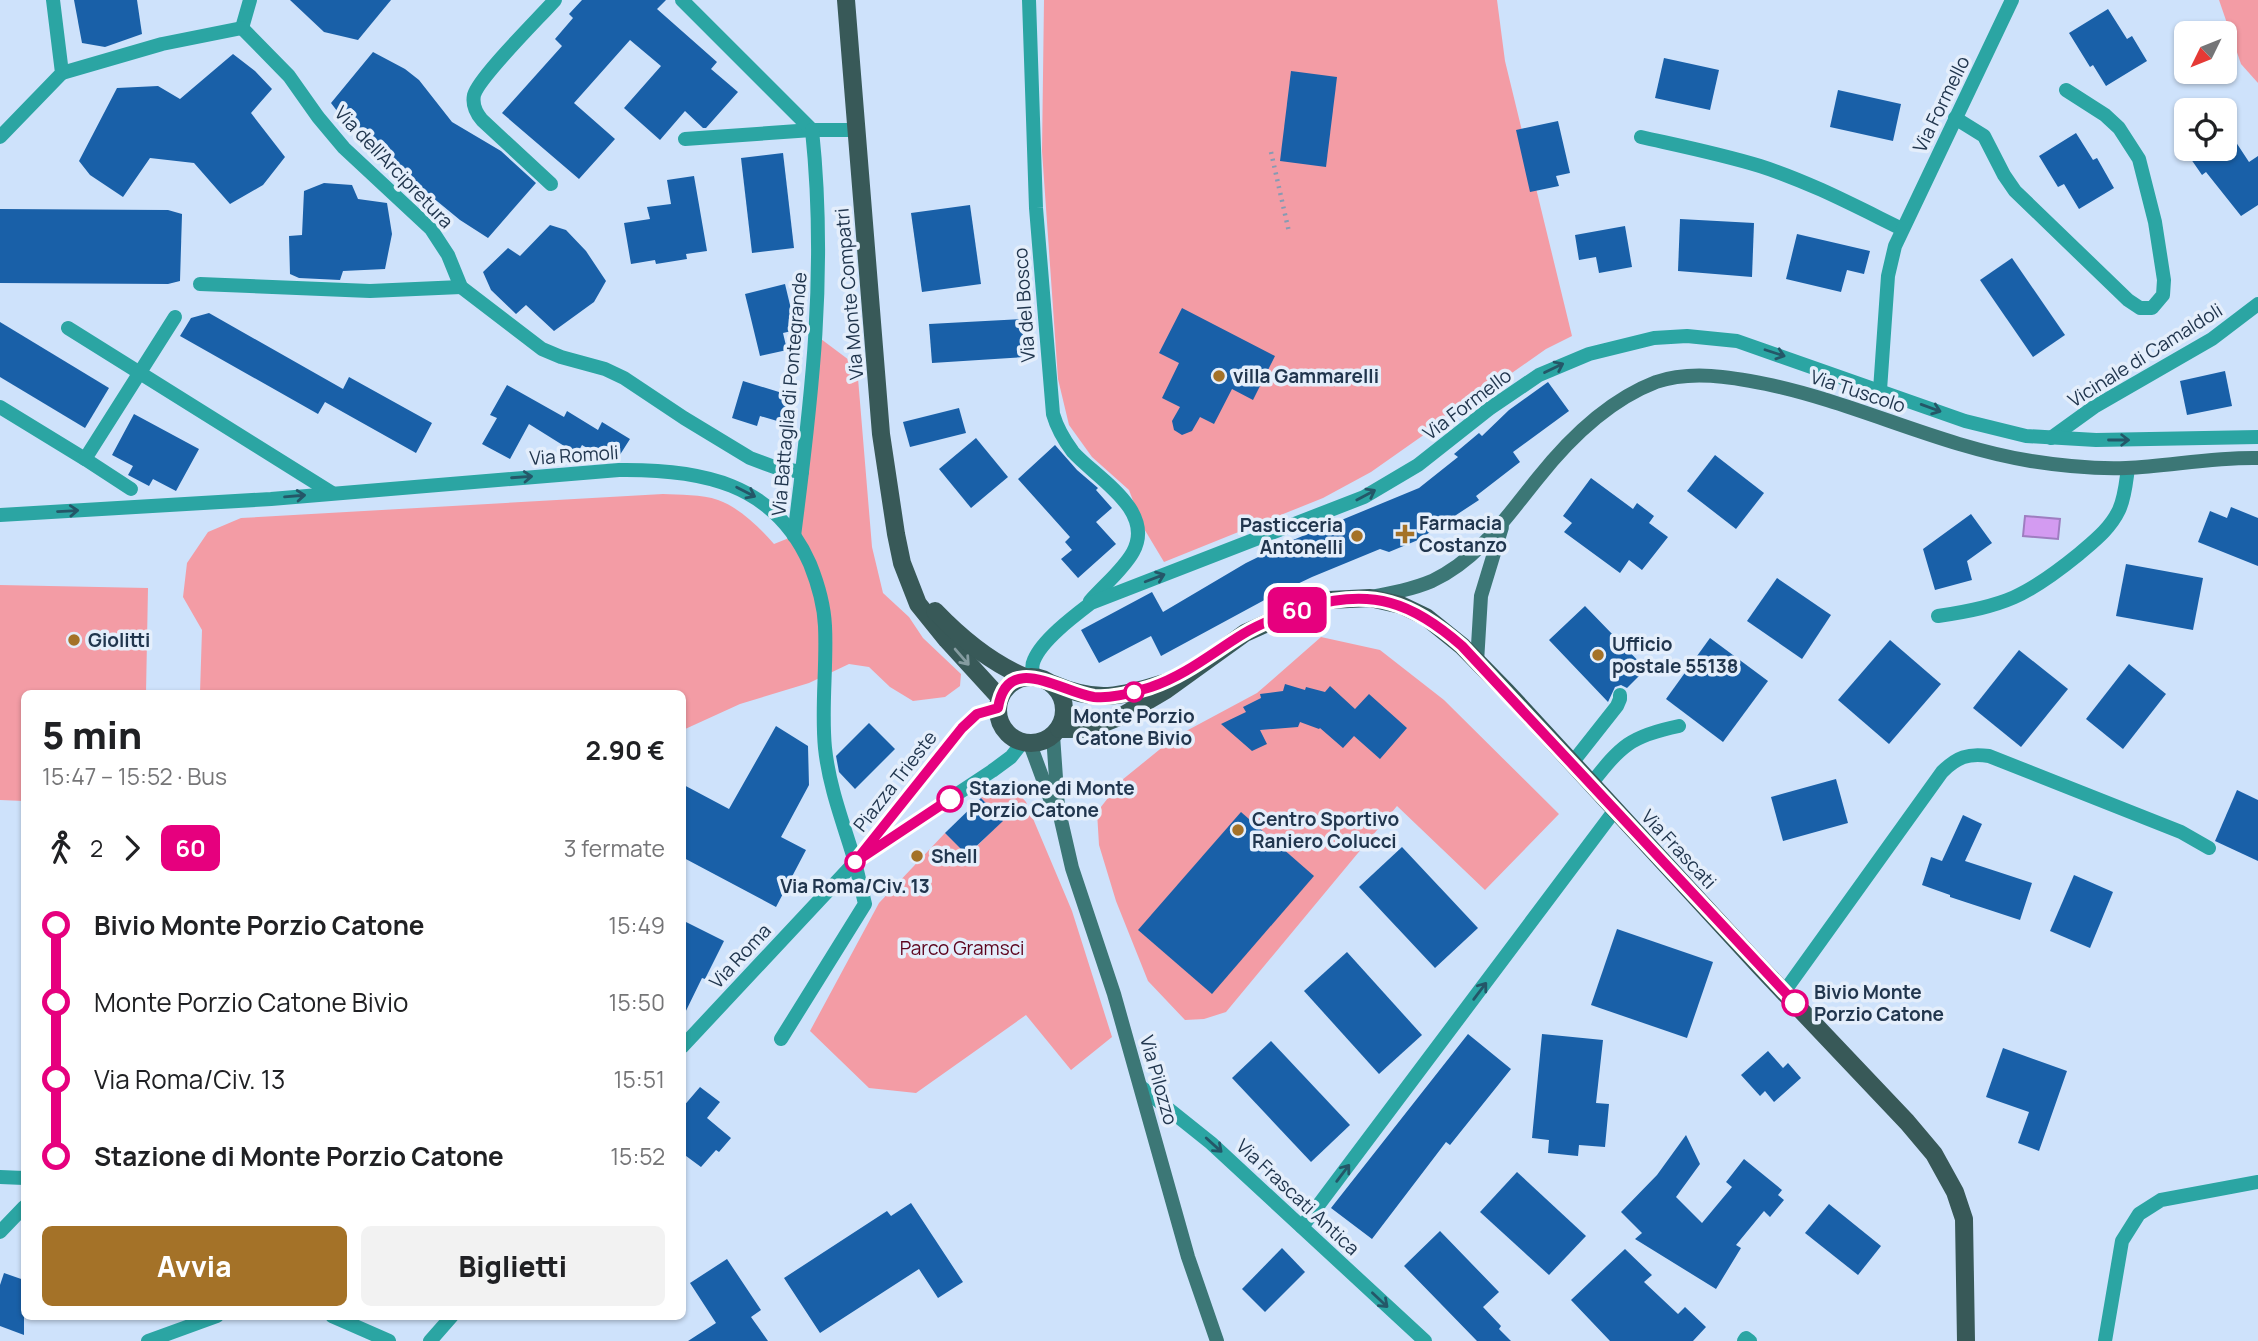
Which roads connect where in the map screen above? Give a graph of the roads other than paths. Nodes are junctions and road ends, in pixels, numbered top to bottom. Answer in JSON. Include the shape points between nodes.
{"nodes":[{"id":1,"x":53,"y":0,"type":"edge"},
{"id":2,"x":250,"y":0,"type":"edge"},
{"id":3,"x":555,"y":0,"type":"edge"},
{"id":4,"x":682,"y":0,"type":"edge"},
{"id":5,"x":846,"y":0,"type":"edge"},
{"id":6,"x":1029,"y":0,"type":"edge"},
{"id":7,"x":2012,"y":0,"type":"edge"},
{"id":8,"x":242,"y":28,"type":"junction"},
{"id":9,"x":62,"y":73,"type":"junction"},
{"id":10,"x":2066,"y":90,"type":"dead end"},
{"id":11,"x":1955,"y":118,"type":"junction"},
{"id":12,"x":812,"y":130,"type":"junction"},
{"id":13,"x":857,"y":130,"type":"junction"},
{"id":14,"x":0,"y":137,"type":"edge"},
{"id":15,"x":1641,"y":137,"type":"dead end"},
{"id":16,"x":685,"y":139,"type":"dead end"},
{"id":17,"x":551,"y":184,"type":"dead end"},
{"id":18,"x":1902,"y":229,"type":"junction"},
{"id":19,"x":200,"y":284,"type":"dead end"},
{"id":20,"x":461,"y":287,"type":"junction"},
{"id":21,"x":2258,"y":304,"type":"edge"},
{"id":22,"x":175,"y":317,"type":"dead end"},
{"id":23,"x":68,"y":328,"type":"dead end"},
{"id":24,"x":140,"y":373,"type":"junction"},
{"id":25,"x":1880,"y":390,"type":"junction"},
{"id":26,"x":0,"y":407,"type":"edge"},
{"id":27,"x":2258,"y":437,"type":"edge"},
{"id":28,"x":2050,"y":438,"type":"junction"},
{"id":29,"x":2258,"y":458,"type":"edge"},
{"id":30,"x":85,"y":460,"type":"junction"},
{"id":31,"x":2128,"y":468,"type":"junction"},
{"id":32,"x":803,"y":472,"type":"junction"},
{"id":33,"x":131,"y":489,"type":"dead end"},
{"id":34,"x":332,"y":493,"type":"junction"},
{"id":35,"x":0,"y":515,"type":"edge"},
{"id":36,"x":1502,"y":525,"type":"junction"},
{"id":37,"x":794,"y":536,"type":"junction"},
{"id":38,"x":909,"y":583,"type":"junction"},
{"id":39,"x":1370,"y":598,"type":"junction"},
{"id":40,"x":1088,"y":605,"type":"junction"},
{"id":41,"x":1938,"y":616,"type":"dead end"},
{"id":42,"x":1477,"y":662,"type":"junction"},
{"id":43,"x":1198,"y":665,"type":"junction"},
{"id":44,"x":1035,"y":679,"type":"junction"},
{"id":45,"x":1620,"y":695,"type":"dead end"},
{"id":46,"x":999,"y":703,"type":"junction"},
{"id":47,"x":1679,"y":726,"type":"dead end"},
{"id":48,"x":1056,"y":732,"type":"junction"},
{"id":49,"x":1026,"y":744,"type":"junction"},
{"id":50,"x":1572,"y":763,"type":"junction"},
{"id":51,"x":1591,"y":784,"type":"junction"},
{"id":52,"x":1615,"y":810,"type":"junction"},
{"id":53,"x":1062,"y":830,"type":"junction"},
{"id":54,"x":2208,"y":848,"type":"dead end"},
{"id":55,"x":855,"y":862,"type":"junction"},
{"id":56,"x":1784,"y":992,"type":"junction"},
{"id":57,"x":781,"y":1038,"type":"dead end"},
{"id":58,"x":686,"y":1043,"type":"edge"},
{"id":59,"x":1141,"y":1087,"type":"junction"},
{"id":60,"x":0,"y":1177,"type":"edge"},
{"id":61,"x":21,"y":1178,"type":"edge"},
{"id":62,"x":2258,"y":1182,"type":"edge"},
{"id":63,"x":21,"y":1211,"type":"edge"},
{"id":64,"x":1302,"y":1227,"type":"junction"},
{"id":65,"x":0,"y":1232,"type":"edge"},
{"id":66,"x":206,"y":1320,"type":"edge"},
{"id":67,"x":341,"y":1320,"type":"edge"},
{"id":68,"x":448,"y":1320,"type":"edge"},
{"id":69,"x":148,"y":1341,"type":"edge"},
{"id":70,"x":389,"y":1341,"type":"edge"},
{"id":71,"x":430,"y":1341,"type":"edge"},
{"id":72,"x":1217,"y":1341,"type":"edge"},
{"id":73,"x":1425,"y":1341,"type":"edge"},
{"id":74,"x":1744,"y":1341,"type":"edge"},
{"id":75,"x":1750,"y":1341,"type":"edge"},
{"id":76,"x":1966,"y":1341,"type":"edge"},
{"id":77,"x":2105,"y":1341,"type":"edge"}],
"edges":[{"from":1,"to":9,"type":"street"},
{"from":2,"to":8,"type":"street"},
{"from":3,"to":17,"type":"street","via":[[486,75],[474,100],[482,120]]},
{"from":4,"to":12,"type":"street"},
{"from":5,"to":13,"type":"main road","name":"Via Monte Compatri"},
{"from":6,"to":40,"type":"street","name":"Via del Bosco","via":[[1034,167],[1050,399],[1055,423],[1072,450],[1117,492],[1132,512],[1138,533],[1129,558]]},
{"from":7,"to":11,"type":"street","name":"Via Formello"},
{"from":8,"to":9,"type":"street","via":[[162,44]]},
{"from":8,"to":20,"type":"street","name":"Via dell'Arcipretura","via":[[289,76],[344,148],[436,235]]},
{"from":9,"to":14,"type":"street"},
{"from":10,"to":11,"type":"street","via":[[2119,128],[2139,159],[2164,280],[2162,295],[2152,307],[2140,308],[2128,300],[2028,205],[2004,175],[1984,136]]},
{"from":11,"to":18,"type":"street","name":"Via Formello"},
{"from":12,"to":13,"type":"street"},
{"from":12,"to":16,"type":"street"},
{"from":12,"to":32,"type":"street","name":"Via Battaglia di Pontegrande","via":[[820,272]]},
{"from":13,"to":38,"type":"main road","name":"Via Monte Compatri","via":[[883,454],[895,534]]},
{"from":15,"to":18,"type":"street","via":[[1769,169]]},
{"from":18,"to":25,"type":"street","name":"Via Formello","via":[[1888,276]]},
{"from":19,"to":20,"type":"street","via":[[370,291]]},
{"from":20,"to":32,"type":"street","via":[[542,349],[624,378],[750,458]]},
{"from":21,"to":28,"type":"street","name":"Vicinale di Camaldoli","via":[[2196,349],[2094,407]]},
{"from":22,"to":24,"type":"street"},
{"from":23,"to":24,"type":"street"},
{"from":24,"to":30,"type":"street"},
{"from":24,"to":34,"type":"street"},
{"from":25,"to":28,"type":"street","name":"Via Formello","one_way":true,"via":[[1980,425]]},
{"from":40,"to":25,"type":"street","name":"Via Formello","one_way":true,"via":[[1364,497],[1418,465],[1539,375],[1612,347],[1687,336],[1737,341]]},
{"from":26,"to":30,"type":"street"},
{"from":28,"to":27,"type":"street","name":"Via Formello","one_way":true},
{"from":29,"to":31,"type":"street","name":"Via Tuscolo"},
{"from":30,"to":33,"type":"street"},
{"from":31,"to":36,"type":"street","name":"Via Tuscolo","via":[[1995,455],[1777,387],[1740,379],[1681,377],[1642,388],[1598,417],[1552,461]]},
{"from":31,"to":41,"type":"street","via":[[2113,520],[2050,577],[2001,604]]},
{"from":32,"to":37,"type":"street","name":"Via Battaglia di Pontegrande"},
{"from":35,"to":34,"type":"street","name":"Via Romoli","one_way":true},
{"from":34,"to":37,"type":"street","name":"Via Romoli","one_way":true,"via":[[618,470],[670,472],[741,489],[771,508]]},
{"from":36,"to":39,"type":"street","via":[[1470,556],[1433,580]]},
{"from":36,"to":42,"type":"street","via":[[1481,596]]},
{"from":37,"to":55,"type":"street","name":"Via Romoli","via":[[813,572],[823,610],[825,747]]},
{"from":38,"to":44,"type":"main road","name":"Via Monte Compatri","via":[[971,643],[1010,671]]},
{"from":38,"to":46,"type":"main road","name":"Via Monte Compatri","one_way":true,"via":[[932,624]]},
{"from":39,"to":42,"type":"main road","name":"Via Frascati","via":[[1426,617]]},
{"from":39,"to":43,"type":"main road","name":"Via Frascati","via":[[1329,600],[1278,617]]},
{"from":40,"to":44,"type":"street","name":"Via del Bosco","via":[[1034,658]]},
{"from":42,"to":50,"type":"main road","name":"Via Frascati"},
{"from":43,"to":44,"type":"main road","name":"Via Frascati","via":[[1172,680],[1112,696],[1074,693]]},
{"from":43,"to":48,"type":"main road","name":"Via Frascati","via":[[1122,716],[1089,729]]},
{"from":44,"to":46,"type":"main road","via":[[1010,683]]},
{"from":44,"to":48,"type":"main road","via":[[1062,698],[1064,708]]},
{"from":45,"to":50,"type":"street","via":[[1617,706]]},
{"from":46,"to":49,"type":"main road","via":[[1003,727]]},
{"from":46,"to":55,"type":"street","name":"Piazza Trieste","via":[[962,728]]},
{"from":47,"to":51,"type":"street","via":[[1632,740]]},
{"from":48,"to":49,"type":"main road","via":[[1044,741]]},
{"from":48,"to":53,"type":"street","name":"Via Pilozzo"},
{"from":49,"to":53,"type":"street","name":"Via Pilozzo"},
{"from":49,"to":55,"type":"street","name":"Piazza Trieste"},
{"from":50,"to":51,"type":"main road","name":"Via Frascati"},
{"from":51,"to":52,"type":"main road","name":"Via Frascati"},
{"from":52,"to":56,"type":"main road","name":"Via Frascati"},
{"from":64,"to":52,"type":"street","one_way":true},
{"from":53,"to":59,"type":"street","name":"Via Pilozzo"},
{"from":54,"to":56,"type":"street","via":[[2181,832],[1989,756],[1964,755],[1942,772]]},
{"from":55,"to":57,"type":"street","name":"Via Romoli","via":[[865,904]]},
{"from":55,"to":58,"type":"street","name":"Via Roma"},
{"from":56,"to":76,"type":"main road","name":"Via Frascati","via":[[1907,1122],[1949,1179],[1964,1219]]},
{"from":59,"to":64,"type":"street","name":"Via Frascati Antica","one_way":true,"via":[[1212,1143]]},
{"from":59,"to":72,"type":"street","name":"Via Pilozzo","via":[[1188,1257]]},
{"from":60,"to":61,"type":"street"},
{"from":62,"to":77,"type":"street","via":[[2161,1200],[2139,1214],[2123,1241]]},
{"from":63,"to":65,"type":"street"},
{"from":64,"to":73,"type":"street","name":"Via Frascati Antica","one_way":true},
{"from":66,"to":69,"type":"street"},
{"from":67,"to":70,"type":"street"},
{"from":68,"to":71,"type":"street"},
{"from":74,"to":75,"type":"street"}]}
